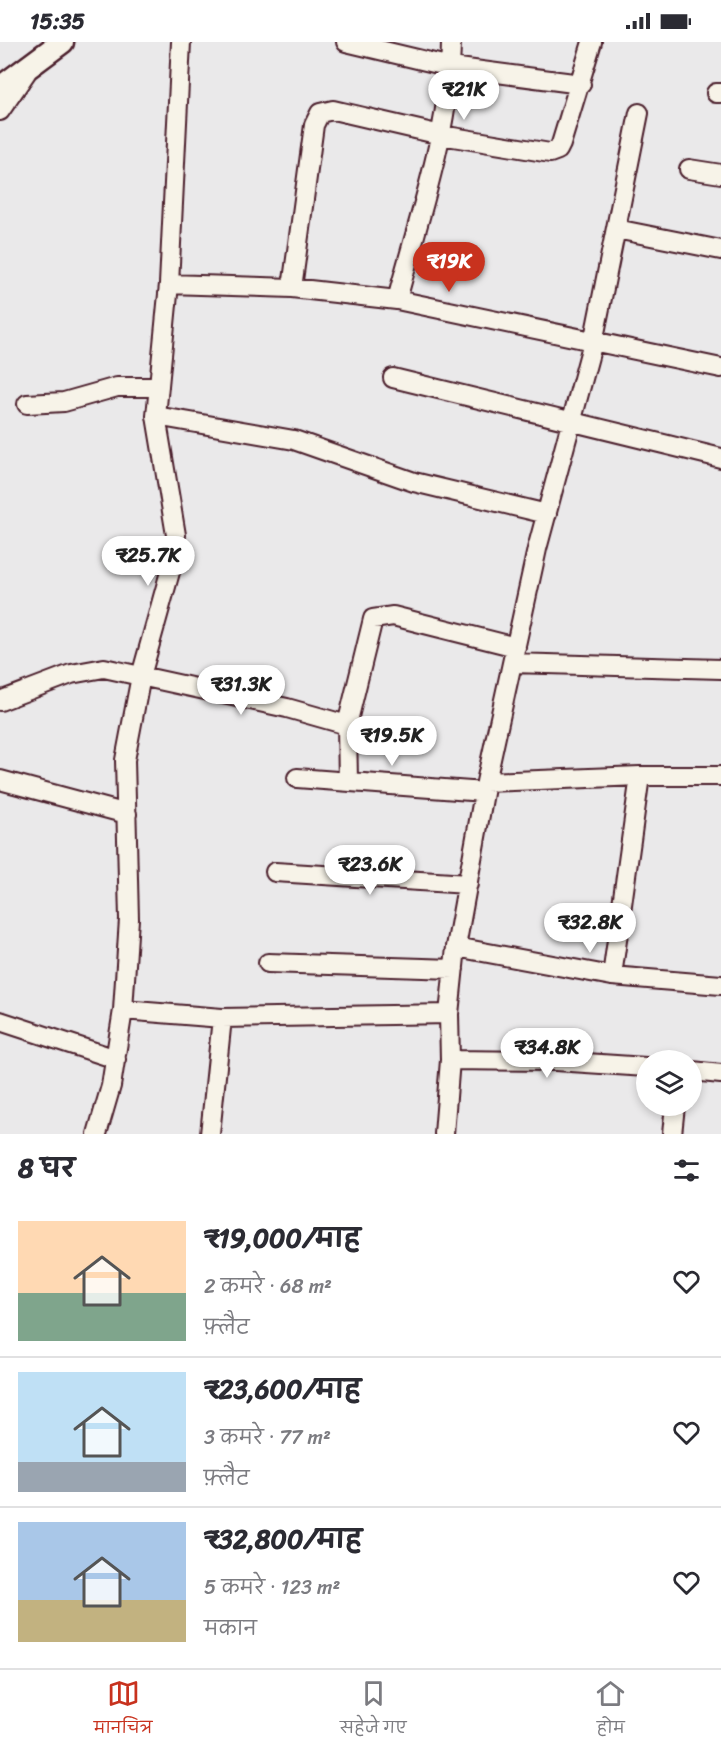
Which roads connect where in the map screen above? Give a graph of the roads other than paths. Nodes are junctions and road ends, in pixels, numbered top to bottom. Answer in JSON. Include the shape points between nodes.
{"nodes":[{"id":1,"x":62,"y":42,"type":"edge"},
{"id":2,"x":181,"y":42,"type":"edge"},
{"id":3,"x":346,"y":42,"type":"edge"},
{"id":4,"x":452,"y":42,"type":"edge"},
{"id":5,"x":592,"y":42,"type":"edge"},
{"id":6,"x":451,"y":67,"type":"junction"},
{"id":7,"x":28,"y":70,"type":"junction"},
{"id":8,"x":581,"y":84,"type":"junction"},
{"id":9,"x":0,"y":88,"type":"edge"},
{"id":10,"x":0,"y":111,"type":"edge"},
{"id":11,"x":639,"y":113,"type":"dead end"},
{"id":12,"x":441,"y":135,"type":"junction"},
{"id":13,"x":689,"y":169,"type":"dead end"},
{"id":14,"x":721,"y":174,"type":"edge"},
{"id":15,"x":616,"y":229,"type":"junction"},
{"id":16,"x":721,"y":250,"type":"edge"},
{"id":17,"x":169,"y":284,"type":"junction"},
{"id":18,"x":291,"y":288,"type":"junction"},
{"id":19,"x":397,"y":300,"type":"junction"},
{"id":20,"x":593,"y":343,"type":"junction"},
{"id":21,"x":721,"y":368,"type":"edge"},
{"id":22,"x":393,"y":378,"type":"dead end"},
{"id":23,"x":159,"y":387,"type":"junction"},
{"id":24,"x":27,"y":404,"type":"dead end"},
{"id":25,"x":156,"y":416,"type":"junction"},
{"id":26,"x":572,"y":423,"type":"junction"},
{"id":27,"x":721,"y":458,"type":"edge"},
{"id":28,"x":547,"y":514,"type":"junction"},
{"id":29,"x":514,"y":655,"type":"junction"},
{"id":30,"x":721,"y":669,"type":"edge"},
{"id":31,"x":141,"y":676,"type":"junction"},
{"id":32,"x":0,"y":701,"type":"edge"},
{"id":33,"x":347,"y":725,"type":"junction"},
{"id":34,"x":640,"y":776,"type":"junction"},
{"id":35,"x":721,"y":776,"type":"edge"},
{"id":36,"x":297,"y":778,"type":"dead end"},
{"id":37,"x":0,"y":780,"type":"edge"},
{"id":38,"x":348,"y":781,"type":"junction"},
{"id":39,"x":485,"y":787,"type":"junction"},
{"id":40,"x":128,"y":814,"type":"junction"},
{"id":41,"x":276,"y":872,"type":"dead end"},
{"id":42,"x":468,"y":884,"type":"junction"},
{"id":43,"x":456,"y":947,"type":"junction"},
{"id":44,"x":268,"y":963,"type":"dead end"},
{"id":45,"x":454,"y":969,"type":"junction"},
{"id":46,"x":612,"y":976,"type":"junction"},
{"id":47,"x":721,"y":985,"type":"edge"},
{"id":48,"x":123,"y":1010,"type":"junction"},
{"id":49,"x":449,"y":1014,"type":"junction"},
{"id":50,"x":222,"y":1018,"type":"junction"},
{"id":51,"x":0,"y":1021,"type":"edge"},
{"id":52,"x":116,"y":1059,"type":"junction"},
{"id":53,"x":450,"y":1060,"type":"junction"},
{"id":54,"x":636,"y":1066,"type":"edge"},
{"id":55,"x":702,"y":1072,"type":"edge"},
{"id":56,"x":721,"y":1074,"type":"edge"},
{"id":57,"x":674,"y":1116,"type":"edge"},
{"id":58,"x":97,"y":1134,"type":"edge"},
{"id":59,"x":210,"y":1134,"type":"edge"},
{"id":60,"x":444,"y":1134,"type":"edge"},
{"id":61,"x":672,"y":1134,"type":"edge"}],
"edges":[{"from":1,"to":7,"type":"street"},
{"from":2,"to":17,"type":"street"},
{"from":3,"to":6,"type":"street"},
{"from":4,"to":6,"type":"street"},
{"from":5,"to":8,"type":"street"},
{"from":6,"to":8,"type":"street"},
{"from":6,"to":12,"type":"street"},
{"from":7,"to":9,"type":"street"},
{"from":7,"to":10,"type":"street"},
{"from":8,"to":12,"type":"street","via":[[561,144],[553,152]]},
{"from":11,"to":15,"type":"street"},
{"from":12,"to":18,"type":"street","via":[[333,110],[320,113],[314,125]]},
{"from":12,"to":19,"type":"street"},
{"from":13,"to":14,"type":"street"},
{"from":15,"to":16,"type":"street"},
{"from":15,"to":20,"type":"street"},
{"from":17,"to":18,"type":"street"},
{"from":17,"to":23,"type":"street"},
{"from":18,"to":19,"type":"street"},
{"from":19,"to":20,"type":"street"},
{"from":20,"to":21,"type":"street"},
{"from":20,"to":26,"type":"street"},
{"from":22,"to":26,"type":"street"},
{"from":23,"to":24,"type":"street","via":[[117,387],[64,402]]},
{"from":23,"to":25,"type":"street"},
{"from":25,"to":28,"type":"street","via":[[294,440],[414,482]]},
{"from":25,"to":31,"type":"street","via":[[176,535],[161,612]]},
{"from":26,"to":27,"type":"street"},
{"from":26,"to":28,"type":"street"},
{"from":28,"to":29,"type":"street"},
{"from":29,"to":30,"type":"street"},
{"from":29,"to":33,"type":"street","via":[[393,616],[378,617],[371,623]]},
{"from":29,"to":39,"type":"street"},
{"from":31,"to":32,"type":"street","via":[[104,668],[87,670]]},
{"from":31,"to":33,"type":"street"},
{"from":31,"to":40,"type":"street","via":[[125,760]]},
{"from":33,"to":38,"type":"street"},
{"from":34,"to":35,"type":"street"},
{"from":34,"to":39,"type":"street"},
{"from":34,"to":46,"type":"street"},
{"from":36,"to":38,"type":"street"},
{"from":37,"to":40,"type":"street"},
{"from":38,"to":39,"type":"street"},
{"from":39,"to":42,"type":"street"},
{"from":40,"to":48,"type":"street","via":[[129,919]]},
{"from":41,"to":42,"type":"street"},
{"from":42,"to":43,"type":"street"},
{"from":43,"to":45,"type":"street"},
{"from":43,"to":46,"type":"street"},
{"from":44,"to":45,"type":"street"},
{"from":45,"to":49,"type":"street"},
{"from":46,"to":47,"type":"street"},
{"from":48,"to":50,"type":"street"},
{"from":48,"to":52,"type":"street"},
{"from":49,"to":50,"type":"street"},
{"from":49,"to":53,"type":"street"},
{"from":50,"to":59,"type":"street"},
{"from":51,"to":52,"type":"street"},
{"from":52,"to":58,"type":"street"},
{"from":53,"to":54,"type":"street"},
{"from":53,"to":60,"type":"street"},
{"from":55,"to":56,"type":"street"},
{"from":57,"to":61,"type":"street"}]}
